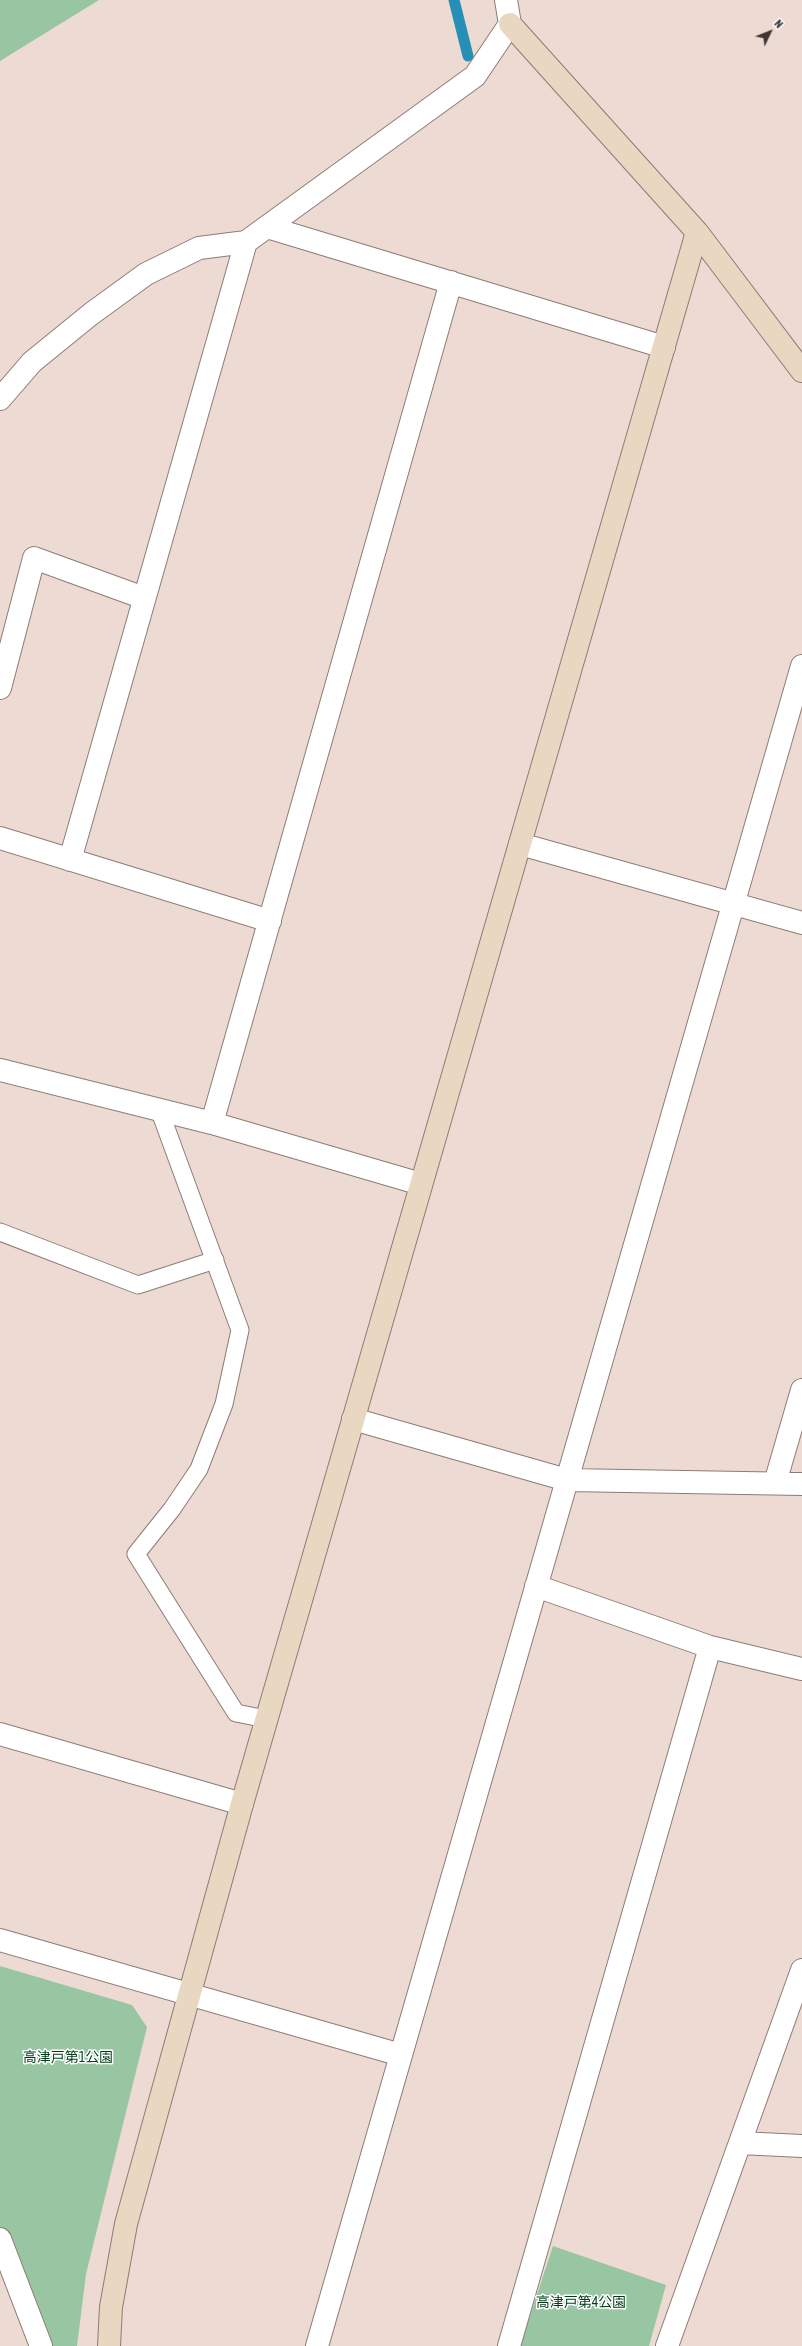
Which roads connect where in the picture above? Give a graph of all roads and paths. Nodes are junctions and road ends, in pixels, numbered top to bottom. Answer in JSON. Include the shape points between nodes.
{"nodes":[{"id":1,"x":506,"y":0,"type":"edge"},
{"id":2,"x":510,"y":24,"type":"junction"},
{"id":3,"x":267,"y":227,"type":"junction"},
{"id":4,"x":697,"y":232,"type":"junction"},
{"id":5,"x":246,"y":242,"type":"junction"},
{"id":6,"x":451,"y":282,"type":"junction"},
{"id":7,"x":664,"y":347,"type":"junction"},
{"id":8,"x":802,"y":371,"type":"edge"},
{"id":9,"x":0,"y":399,"type":"edge"},
{"id":10,"x":144,"y":598,"type":"junction"},
{"id":11,"x":802,"y":666,"type":"edge"},
{"id":12,"x":0,"y":688,"type":"edge"},
{"id":13,"x":0,"y":838,"type":"edge"},
{"id":14,"x":520,"y":844,"type":"junction"},
{"id":15,"x":70,"y":860,"type":"junction"},
{"id":16,"x":733,"y":904,"type":"junction"},
{"id":17,"x":270,"y":921,"type":"junction"},
{"id":18,"x":802,"y":923,"type":"edge"},
{"id":19,"x":0,"y":1070,"type":"edge"},
{"id":20,"x":159,"y":1110,"type":"junction"},
{"id":21,"x":212,"y":1124,"type":"junction"},
{"id":22,"x":421,"y":1184,"type":"junction"},
{"id":23,"x":0,"y":1232,"type":"edge"},
{"id":24,"x":215,"y":1260,"type":"junction"},
{"id":25,"x":802,"y":1390,"type":"edge"},
{"id":26,"x":353,"y":1419,"type":"junction"},
{"id":27,"x":567,"y":1480,"type":"junction"},
{"id":28,"x":775,"y":1483,"type":"junction"},
{"id":29,"x":802,"y":1484,"type":"edge"},
{"id":30,"x":536,"y":1586,"type":"junction"},
{"id":31,"x":710,"y":1647,"type":"junction"},
{"id":32,"x":802,"y":1668,"type":"edge"},
{"id":33,"x":266,"y":1719,"type":"junction"},
{"id":34,"x":0,"y":1734,"type":"edge"},
{"id":35,"x":242,"y":1804,"type":"junction"},
{"id":36,"x":0,"y":1940,"type":"edge"},
{"id":37,"x":802,"y":1970,"type":"edge"},
{"id":38,"x":190,"y":1993,"type":"junction"},
{"id":39,"x":401,"y":2055,"type":"junction"},
{"id":40,"x":740,"y":2143,"type":"junction"},
{"id":41,"x":802,"y":2146,"type":"edge"},
{"id":42,"x":0,"y":2239,"type":"edge"},
{"id":43,"x":41,"y":2346,"type":"edge"},
{"id":44,"x":109,"y":2346,"type":"edge"},
{"id":45,"x":317,"y":2346,"type":"edge"},
{"id":46,"x":509,"y":2346,"type":"edge"},
{"id":47,"x":667,"y":2346,"type":"edge"}],
"edges":[{"from":1,"to":2,"type":"street"},
{"from":2,"to":3,"type":"street","via":[[474,76]]},
{"from":2,"to":4,"type":"street"},
{"from":3,"to":5,"type":"street"},
{"from":3,"to":6,"type":"street"},
{"from":4,"to":7,"type":"street"},
{"from":4,"to":8,"type":"street"},
{"from":5,"to":9,"type":"street","via":[[199,248],[146,274],[90,314],[32,362]]},
{"from":5,"to":10,"type":"street"},
{"from":6,"to":7,"type":"street"},
{"from":6,"to":17,"type":"street"},
{"from":7,"to":14,"type":"street"},
{"from":10,"to":12,"type":"street","via":[[34,558]]},
{"from":10,"to":15,"type":"street"},
{"from":11,"to":16,"type":"street"},
{"from":13,"to":15,"type":"street"},
{"from":14,"to":16,"type":"street"},
{"from":14,"to":22,"type":"street"},
{"from":15,"to":17,"type":"street"},
{"from":16,"to":18,"type":"street"},
{"from":16,"to":27,"type":"street"},
{"from":17,"to":21,"type":"street"},
{"from":19,"to":20,"type":"street"},
{"from":20,"to":21,"type":"street"},
{"from":20,"to":24,"type":"lane"},
{"from":21,"to":22,"type":"street"},
{"from":22,"to":26,"type":"street"},
{"from":23,"to":24,"type":"lane","via":[[138,1285]]},
{"from":24,"to":33,"type":"lane","via":[[240,1330],[224,1404],[199,1469],[172,1509],[136,1554],[236,1713]]},
{"from":25,"to":28,"type":"street"},
{"from":26,"to":27,"type":"street"},
{"from":26,"to":33,"type":"street"},
{"from":27,"to":28,"type":"street"},
{"from":27,"to":30,"type":"street"},
{"from":28,"to":29,"type":"street"},
{"from":30,"to":31,"type":"street"},
{"from":30,"to":39,"type":"street"},
{"from":31,"to":32,"type":"street"},
{"from":31,"to":46,"type":"street"},
{"from":33,"to":35,"type":"street"},
{"from":34,"to":35,"type":"street"},
{"from":35,"to":38,"type":"street"},
{"from":36,"to":38,"type":"street"},
{"from":37,"to":40,"type":"street"},
{"from":38,"to":39,"type":"street"},
{"from":38,"to":44,"type":"street","via":[[126,2224],[111,2307]]},
{"from":39,"to":45,"type":"street"},
{"from":40,"to":41,"type":"street"},
{"from":40,"to":47,"type":"street"},
{"from":42,"to":43,"type":"street"}]}
